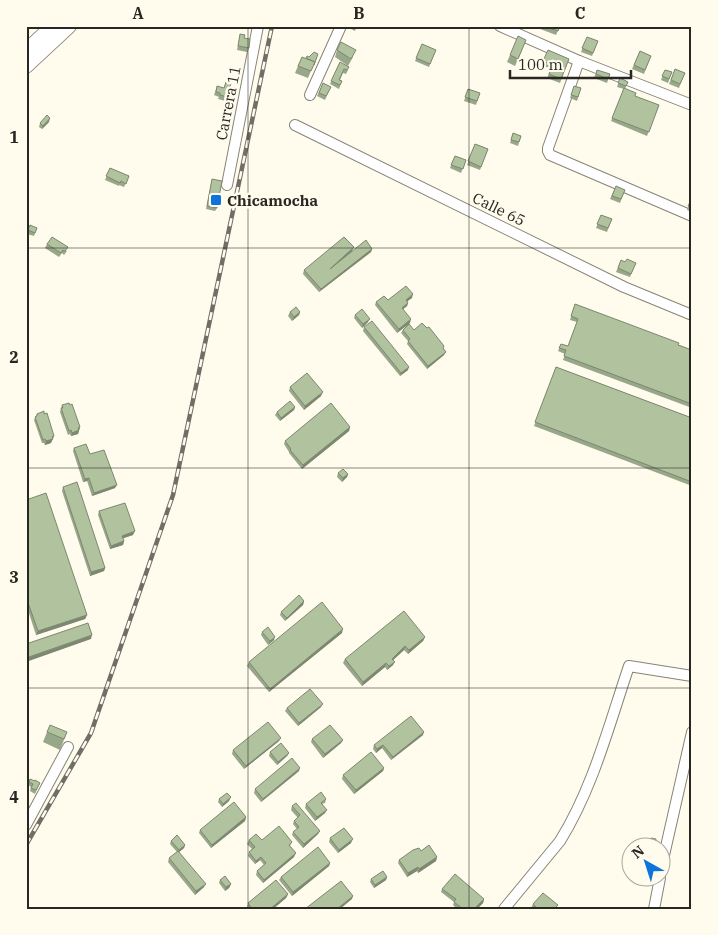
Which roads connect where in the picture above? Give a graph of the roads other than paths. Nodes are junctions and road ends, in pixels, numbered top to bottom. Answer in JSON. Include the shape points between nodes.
{"nodes":[{"id":1,"x":53,"y":26,"type":"edge"},
{"id":2,"x":69,"y":26,"type":"edge"},
{"id":3,"x":258,"y":26,"type":"edge"},
{"id":4,"x":341,"y":26,"type":"edge"},
{"id":5,"x":500,"y":26,"type":"edge"},
{"id":6,"x":26,"y":52,"type":"edge"},
{"id":7,"x":579,"y":61,"type":"junction"},
{"id":8,"x":26,"y":66,"type":"edge"},
{"id":9,"x":310,"y":95,"type":"dead end"},
{"id":10,"x":692,"y":104,"type":"edge"},
{"id":11,"x":295,"y":125,"type":"dead end"},
{"id":12,"x":227,"y":185,"type":"dead end"},
{"id":13,"x":692,"y":216,"type":"edge"},
{"id":14,"x":692,"y":315,"type":"edge"},
{"id":15,"x":692,"y":676,"type":"edge"},
{"id":16,"x":692,"y":732,"type":"edge"},
{"id":17,"x":68,"y":747,"type":"dead end"},
{"id":18,"x":26,"y":825,"type":"edge"},
{"id":19,"x":668,"y":838,"type":"edge"},
{"id":20,"x":658,"y":888,"type":"edge"},
{"id":21,"x":504,"y":909,"type":"edge"},
{"id":22,"x":654,"y":909,"type":"edge"}],
"edges":[{"from":1,"to":6,"type":"main road"},
{"from":2,"to":8,"type":"main road"},
{"from":3,"to":12,"type":"street","name":"Carrera 11"},
{"from":4,"to":9,"type":"street"},
{"from":5,"to":7,"type":"street"},
{"from":7,"to":10,"type":"street"},
{"from":7,"to":13,"type":"street","via":[[548,148],[550,155]]},
{"from":11,"to":14,"type":"street","name":"Calle 65","via":[[624,288]]},
{"from":15,"to":21,"type":"street","via":[[629,666],[588,784],[567,830]]},
{"from":16,"to":19,"type":"street"},
{"from":17,"to":18,"type":"street"},
{"from":20,"to":22,"type":"street"}]}
